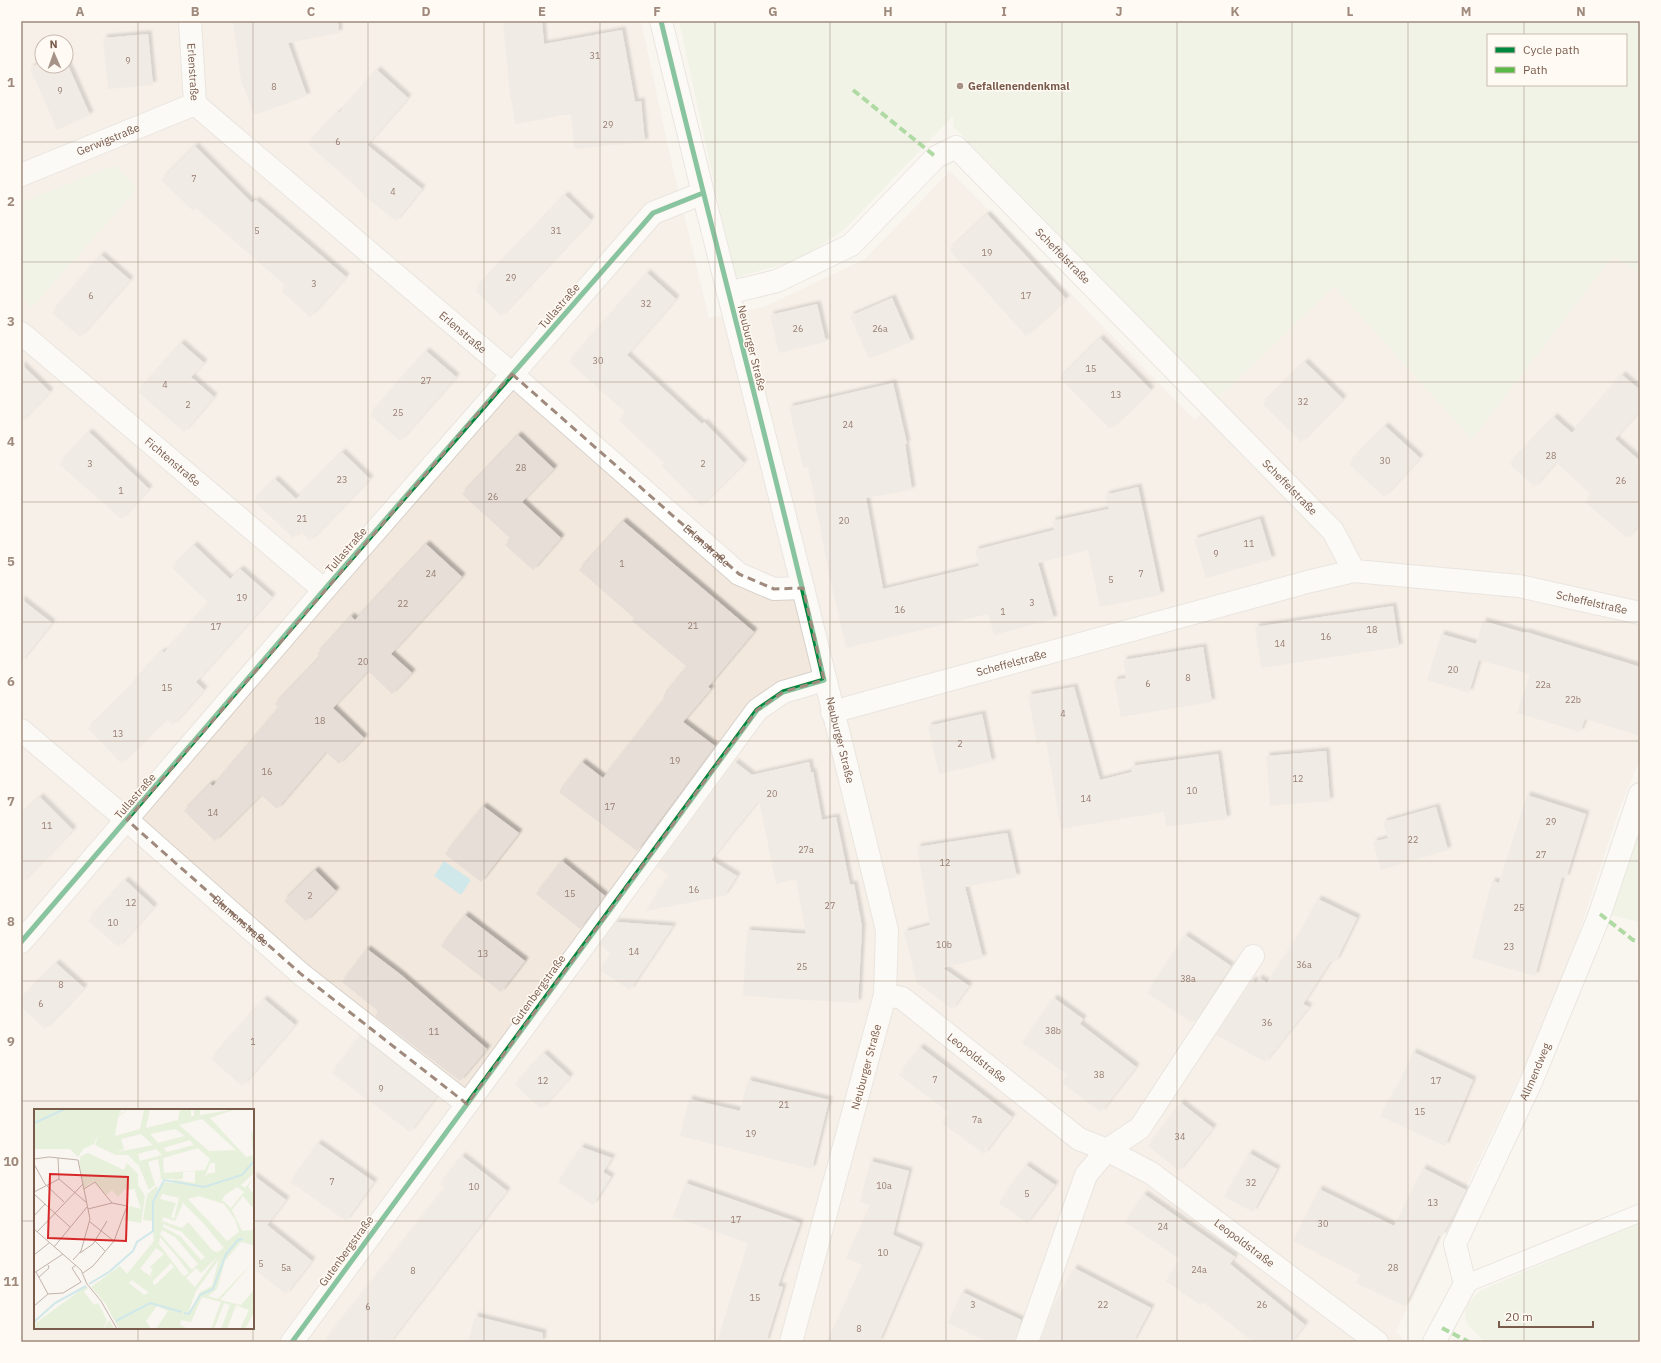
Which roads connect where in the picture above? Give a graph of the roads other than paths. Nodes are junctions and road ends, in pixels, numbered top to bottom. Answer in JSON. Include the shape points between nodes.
{"nodes":[{"id":1,"x":190,"y":21,"type":"edge"},
{"id":2,"x":661,"y":21,"type":"edge"},
{"id":3,"x":195,"y":104,"type":"junction"},
{"id":4,"x":21,"y":175,"type":"edge"},
{"id":5,"x":703,"y":193,"type":"junction"},
{"id":6,"x":728,"y":293,"type":"junction"},
{"id":7,"x":21,"y":333,"type":"edge"},
{"id":8,"x":512,"y":374,"type":"junction"},
{"id":9,"x":1354,"y":571,"type":"junction"},
{"id":10,"x":803,"y":588,"type":"junction"},
{"id":11,"x":324,"y":590,"type":"junction"},
{"id":12,"x":1640,"y":612,"type":"edge"},
{"id":13,"x":824,"y":680,"type":"junction"},
{"id":14,"x":832,"y":712,"type":"junction"},
{"id":15,"x":21,"y":730,"type":"edge"},
{"id":16,"x":1640,"y":794,"type":"edge"},
{"id":17,"x":127,"y":820,"type":"junction"},
{"id":18,"x":21,"y":942,"type":"edge"},
{"id":19,"x":1253,"y":956,"type":"dead end"},
{"id":20,"x":885,"y":995,"type":"junction"},
{"id":21,"x":467,"y":1104,"type":"junction"},
{"id":22,"x":1107,"y":1150,"type":"junction"},
{"id":23,"x":1640,"y":1213,"type":"edge"},
{"id":24,"x":1465,"y":1284,"type":"junction"},
{"id":25,"x":292,"y":1342,"type":"edge"},
{"id":26,"x":792,"y":1342,"type":"edge"},
{"id":27,"x":1027,"y":1342,"type":"edge"},
{"id":28,"x":1377,"y":1342,"type":"edge"},
{"id":29,"x":1434,"y":1342,"type":"edge"}],
"edges":[{"from":1,"to":3,"type":"street","name":"Erlenstraße"},
{"from":2,"to":5,"type":"street","name":"Neuburger Straße"},
{"from":3,"to":4,"type":"street","name":"Gerwigstraße"},
{"from":3,"to":8,"type":"street","name":"Erlenstraße"},
{"from":5,"to":6,"type":"street","name":"Neuburger Straße"},
{"from":5,"to":8,"type":"street","name":"Tullastraße","via":[[653,213]]},
{"from":6,"to":9,"type":"street","name":"Scheffelstraße","via":[[777,281],[851,245],[936,157],[956,147],[1333,531]]},
{"from":6,"to":10,"type":"street","name":"Neuburger Straße"},
{"from":7,"to":11,"type":"street","name":"Fichtenstraße"},
{"from":8,"to":10,"type":"street","name":"Erlenstraße","via":[[739,574],[774,589]]},
{"from":8,"to":11,"type":"street","name":"Tullastraße"},
{"from":9,"to":12,"type":"street","name":"Scheffelstraße","via":[[1519,586]]},
{"from":9,"to":14,"type":"street","name":"Scheffelstraße"},
{"from":10,"to":13,"type":"street","name":"Neuburger Straße"},
{"from":11,"to":17,"type":"street","name":"Tullastraße"},
{"from":13,"to":14,"type":"street","name":"Neuburger Straße"},
{"from":13,"to":21,"type":"street","name":"Gutenbergstraße","via":[[784,692],[757,710]]},
{"from":14,"to":20,"type":"street","name":"Neuburger Straße","via":[[887,930]]},
{"from":15,"to":17,"type":"street","name":"Blumenstraße"},
{"from":16,"to":24,"type":"street","name":"Allmendweg","via":[[1598,920],[1531,1082],[1455,1244]]},
{"from":17,"to":18,"type":"street","name":"Tullastraße"},
{"from":17,"to":21,"type":"street","name":"Blumenstraße","via":[[301,974]]},
{"from":19,"to":22,"type":"street","via":[[1140,1128]]},
{"from":20,"to":22,"type":"street","name":"Leopoldstraße","via":[[902,998],[1079,1139]]},
{"from":20,"to":26,"type":"street","name":"Neuburger Straße"},
{"from":21,"to":25,"type":"street","name":"Gutenbergstraße"},
{"from":22,"to":27,"type":"street","via":[[1086,1175]]},
{"from":22,"to":28,"type":"street","name":"Leopoldstraße","via":[[1151,1173]]},
{"from":23,"to":24,"type":"lane"},
{"from":24,"to":29,"type":"street"}]}
